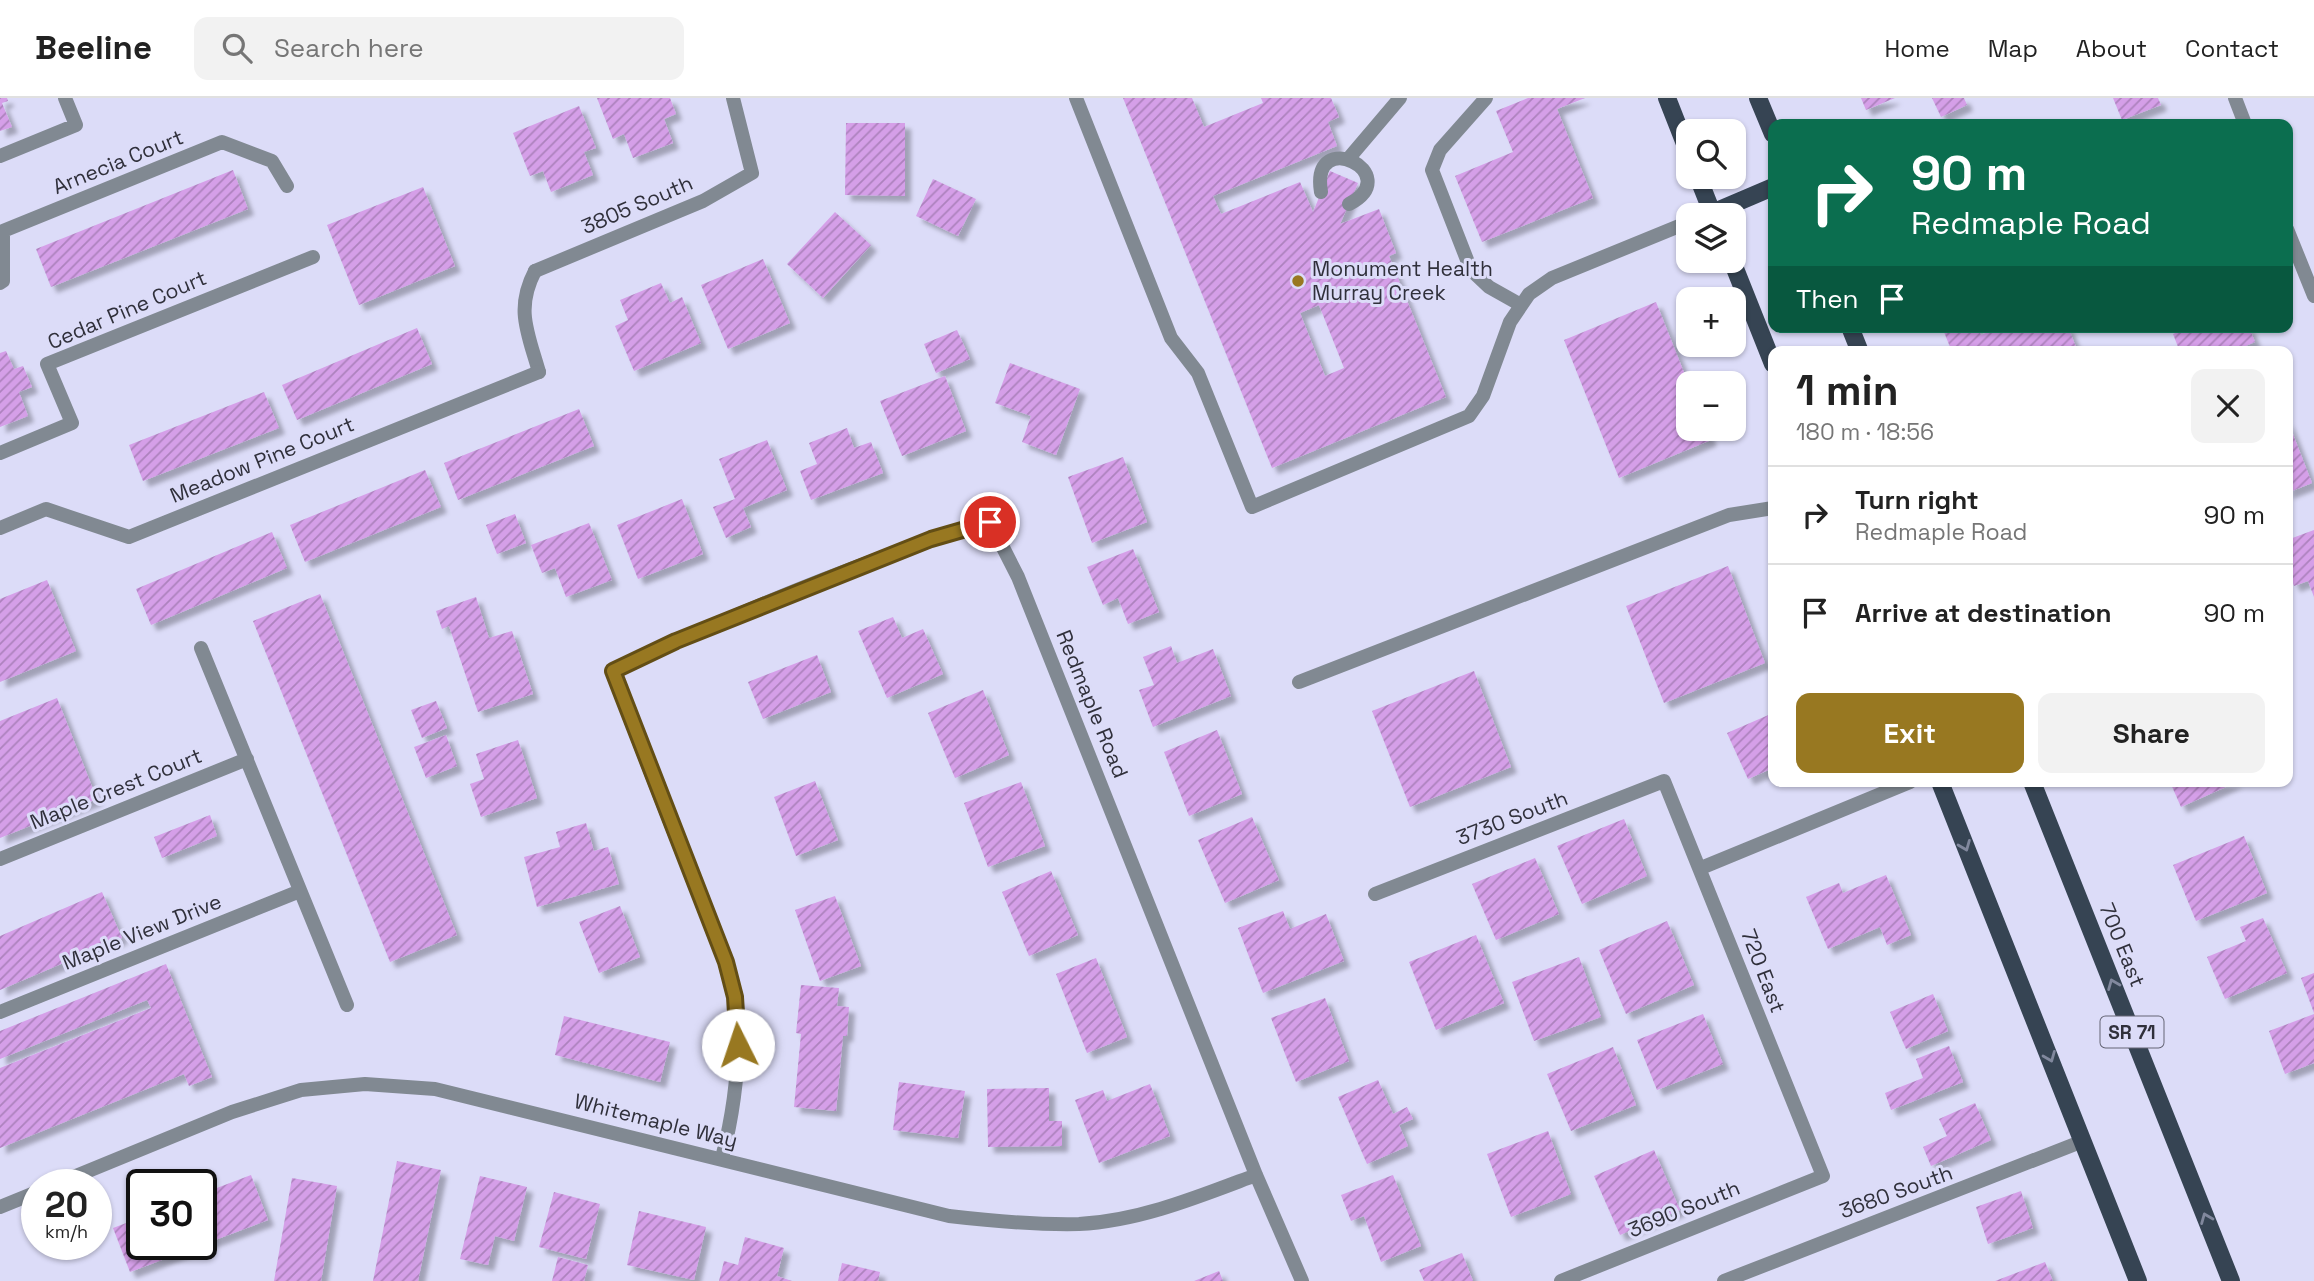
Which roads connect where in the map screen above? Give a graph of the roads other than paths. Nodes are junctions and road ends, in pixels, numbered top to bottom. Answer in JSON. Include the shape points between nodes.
{"nodes":[{"id":1,"x":65,"y":98,"type":"edge"},
{"id":2,"x":733,"y":98,"type":"edge"},
{"id":3,"x":1076,"y":98,"type":"edge"},
{"id":4,"x":1400,"y":98,"type":"edge"},
{"id":5,"x":1486,"y":98,"type":"edge"},
{"id":6,"x":1667,"y":98,"type":"edge"},
{"id":7,"x":1758,"y":98,"type":"edge"},
{"id":8,"x":2235,"y":98,"type":"edge"},
{"id":9,"x":2243,"y":119,"type":"edge"},
{"id":10,"x":1676,"y":120,"type":"edge"},
{"id":11,"x":1768,"y":122,"type":"edge"},
{"id":12,"x":0,"y":156,"type":"edge"},
{"id":13,"x":1349,"y":158,"type":"junction"},
{"id":14,"x":287,"y":186,"type":"dead end"},
{"id":15,"x":1768,"y":189,"type":"edge"},
{"id":16,"x":1321,"y":192,"type":"dead end"},
{"id":17,"x":1736,"y":203,"type":"edge"},
{"id":18,"x":1349,"y":204,"type":"dead end"},
{"id":19,"x":1676,"y":227,"type":"edge"},
{"id":20,"x":2293,"y":244,"type":"edge"},
{"id":21,"x":313,"y":257,"type":"dead end"},
{"id":22,"x":1737,"y":273,"type":"edge"},
{"id":23,"x":0,"y":282,"type":"edge"},
{"id":24,"x":2314,"y":296,"type":"edge"},
{"id":25,"x":1521,"y":305,"type":"junction"},
{"id":26,"x":1768,"y":351,"type":"edge"},
{"id":27,"x":539,"y":372,"type":"joint"},
{"id":28,"x":0,"y":453,"type":"edge"},
{"id":29,"x":1768,"y":509,"type":"edge"},
{"id":30,"x":0,"y":528,"type":"edge"},
{"id":31,"x":201,"y":648,"type":"dead end"},
{"id":32,"x":1299,"y":682,"type":"dead end"},
{"id":33,"x":247,"y":759,"type":"junction"},
{"id":34,"x":1664,"y":781,"type":"joint"},
{"id":35,"x":1898,"y":787,"type":"edge"},
{"id":36,"x":1942,"y":787,"type":"edge"},
{"id":37,"x":2034,"y":787,"type":"edge"},
{"id":38,"x":0,"y":859,"type":"edge"},
{"id":39,"x":1701,"y":868,"type":"junction"},
{"id":40,"x":300,"y":891,"type":"junction"},
{"id":41,"x":1375,"y":894,"type":"dead end"},
{"id":42,"x":347,"y":1005,"type":"dead end"},
{"id":43,"x":0,"y":1012,"type":"edge"},
{"id":44,"x":2083,"y":1140,"type":"junction"},
{"id":45,"x":722,"y":1158,"type":"junction"},
{"id":46,"x":93,"y":1169,"type":"edge"},
{"id":47,"x":1256,"y":1174,"type":"junction"},
{"id":48,"x":1823,"y":1176,"type":"joint"},
{"id":49,"x":21,"y":1198,"type":"edge"},
{"id":50,"x":0,"y":1207,"type":"edge"},
{"id":51,"x":1302,"y":1281,"type":"edge"},
{"id":52,"x":1561,"y":1281,"type":"edge"},
{"id":53,"x":1724,"y":1281,"type":"edge"},
{"id":54,"x":2138,"y":1281,"type":"edge"},
{"id":55,"x":2231,"y":1281,"type":"edge"}],
"edges":[{"from":1,"to":12,"type":"street","via":[[76,125]]},
{"from":2,"to":27,"type":"street","name":"3805 South","via":[[752,173],[703,201],[535,271],[524,292],[525,322]]},
{"from":3,"to":25,"type":"street","via":[[1171,338],[1198,373],[1252,507],[1469,416],[1483,396],[1510,322]]},
{"from":4,"to":13,"type":"street"},
{"from":5,"to":25,"type":"street","via":[[1440,150],[1432,170],[1471,270],[1489,287]]},
{"from":6,"to":10,"type":"main road"},
{"from":7,"to":11,"type":"main road"},
{"from":8,"to":9,"type":"street"},
{"from":13,"to":16,"type":"street","via":[[1326,165],[1319,179]]},
{"from":13,"to":18,"type":"street","via":[[1361,166],[1367,180],[1363,194]]},
{"from":14,"to":23,"type":"street","name":"Arnecia Court","via":[[272,161],[222,142],[2,231]]},
{"from":15,"to":17,"type":"main road"},
{"from":19,"to":25,"type":"street","via":[[1552,278]]},
{"from":20,"to":24,"type":"street"},
{"from":21,"to":28,"type":"street","name":"Cedar Pine Court","via":[[47,364],[72,423]]},
{"from":22,"to":26,"type":"main road"},
{"from":27,"to":30,"type":"street","name":"Meadow Pine Court","via":[[130,537],[46,509]]},
{"from":29,"to":32,"type":"street","via":[[1729,515]]},
{"from":31,"to":33,"type":"street"},
{"from":33,"to":38,"type":"street","name":"Maple Crest Court"},
{"from":33,"to":40,"type":"street"},
{"from":34,"to":39,"type":"street","name":"720 East"},
{"from":34,"to":41,"type":"street","name":"3730 South"},
{"from":35,"to":39,"type":"street"},
{"from":36,"to":44,"type":"main road","one_way":true},
{"from":55,"to":37,"type":"main road","name":"700 East","number":"SR 71","one_way":true},
{"from":39,"to":48,"type":"street","name":"720 East"},
{"from":40,"to":42,"type":"street"},
{"from":40,"to":43,"type":"street","name":"Maple View Drive"},
{"from":44,"to":53,"type":"street","name":"3680 South"},
{"from":44,"to":54,"type":"main road"},
{"from":45,"to":46,"type":"street","name":"Whitemaple Way","via":[[435,1089],[365,1083],[301,1090],[232,1112]]},
{"from":45,"to":47,"type":"street","name":"Whitemaple Way","via":[[949,1216],[1002,1222],[1081,1224],[1137,1214],[1193,1199]]},
{"from":45,"to":47,"type":"street","name":"Redmaple Road","via":[[736,1087],[735,997],[713,927],[613,671],[676,641],[931,539],[990,522],[1018,577]]},
{"from":47,"to":51,"type":"street","name":"Redmaple Road"},
{"from":48,"to":52,"type":"street","name":"3690 South"},
{"from":49,"to":50,"type":"street"}]}
